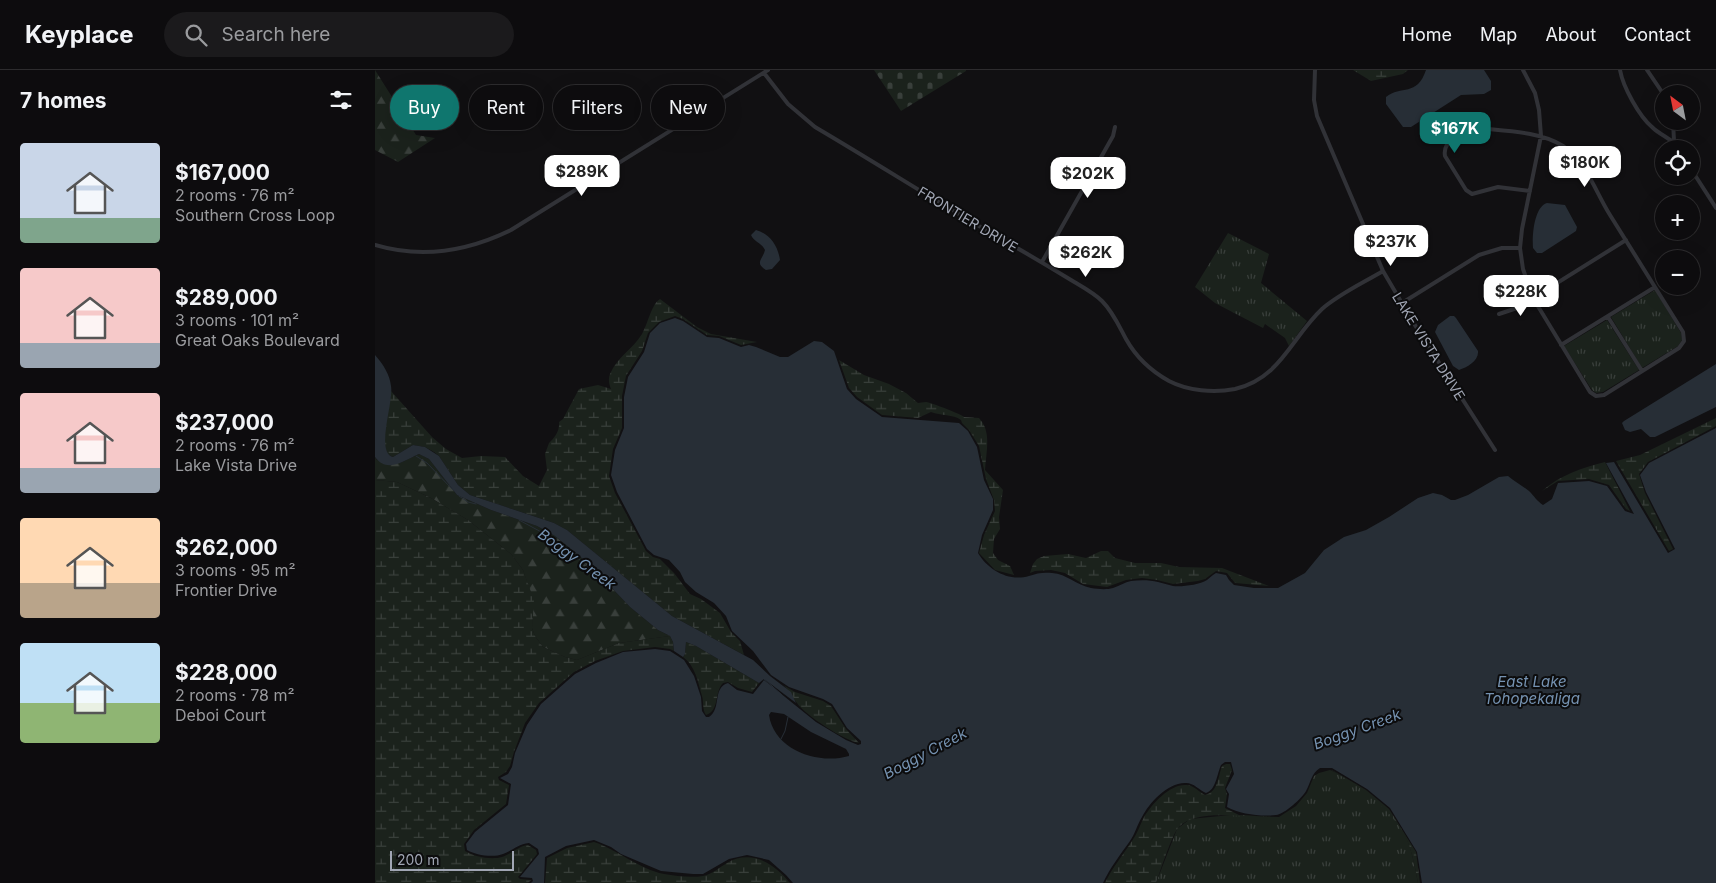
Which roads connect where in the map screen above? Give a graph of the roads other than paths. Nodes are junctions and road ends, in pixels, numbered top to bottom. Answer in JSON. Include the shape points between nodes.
{"nodes":[{"id":1,"x":1315,"y":70,"type":"edge"},
{"id":2,"x":1523,"y":70,"type":"edge"},
{"id":3,"x":1620,"y":70,"type":"edge"},
{"id":4,"x":1647,"y":70,"type":"edge"},
{"id":5,"x":766,"y":71,"type":"edge"},
{"id":6,"x":1657,"y":85,"type":"edge"},
{"id":7,"x":1115,"y":128,"type":"dead end"},
{"id":8,"x":1541,"y":136,"type":"junction"},
{"id":9,"x":1672,"y":140,"type":"edge"},
{"id":10,"x":1700,"y":182,"type":"edge"},
{"id":11,"x":1530,"y":191,"type":"junction"},
{"id":12,"x":1716,"y":208,"type":"edge"},
{"id":13,"x":1626,"y":240,"type":"junction"},
{"id":14,"x":375,"y":245,"type":"edge"},
{"id":15,"x":1520,"y":248,"type":"junction"},
{"id":16,"x":1042,"y":262,"type":"junction"},
{"id":17,"x":1383,"y":271,"type":"junction"},
{"id":18,"x":1655,"y":287,"type":"joint"},
{"id":19,"x":1660,"y":295,"type":"edge"},
{"id":20,"x":1533,"y":298,"type":"junction"},
{"id":21,"x":1401,"y":303,"type":"junction"},
{"id":22,"x":1499,"y":314,"type":"dead end"},
{"id":23,"x":1608,"y":317,"type":"junction"},
{"id":24,"x":1561,"y":345,"type":"junction"},
{"id":25,"x":1642,"y":371,"type":"junction"},
{"id":26,"x":1495,"y":450,"type":"dead end"}],
"edges":[{"from":1,"to":17,"type":"street","name":"LAKE VISTA DRIVE","via":[[1317,116]]},
{"from":2,"to":8,"type":"street","via":[[1535,93]]},
{"from":3,"to":9,"type":"street","via":[[1627,91],[1644,118],[1652,128]]},
{"from":4,"to":6,"type":"street"},
{"from":5,"to":14,"type":"street","via":[[492,239],[428,252]]},
{"from":5,"to":16,"type":"street","name":"FRONTIER DRIVE","via":[[788,104],[815,127]]},
{"from":7,"to":16,"type":"street"},
{"from":8,"to":11,"type":"street"},
{"from":8,"to":11,"type":"street","via":[[1477,128],[1467,130],[1447,143],[1444,150],[1466,190],[1473,194],[1498,187]]},
{"from":8,"to":13,"type":"street","via":[[1577,158]]},
{"from":10,"to":12,"type":"street"},
{"from":11,"to":15,"type":"street"},
{"from":13,"to":18,"type":"street"},
{"from":13,"to":20,"type":"street"},
{"from":15,"to":20,"type":"street"},
{"from":15,"to":21,"type":"street","via":[[1502,248],[1479,255]]},
{"from":16,"to":17,"type":"street","name":"FRONTIER DRIVE","via":[[1102,301],[1145,364],[1170,382],[1196,390],[1218,391],[1248,384],[1266,374],[1280,362],[1322,309]]},
{"from":17,"to":21,"type":"street","name":"LAKE VISTA DRIVE"},
{"from":18,"to":23,"type":"street"},
{"from":19,"to":25,"type":"street","via":[[1683,332],[1684,341],[1679,348]]},
{"from":20,"to":22,"type":"street"},
{"from":20,"to":24,"type":"street"},
{"from":21,"to":26,"type":"street","name":"LAKE VISTA DRIVE"},
{"from":23,"to":24,"type":"street"},
{"from":23,"to":25,"type":"street"},
{"from":24,"to":25,"type":"street","via":[[1590,392],[1596,396]]}]}
